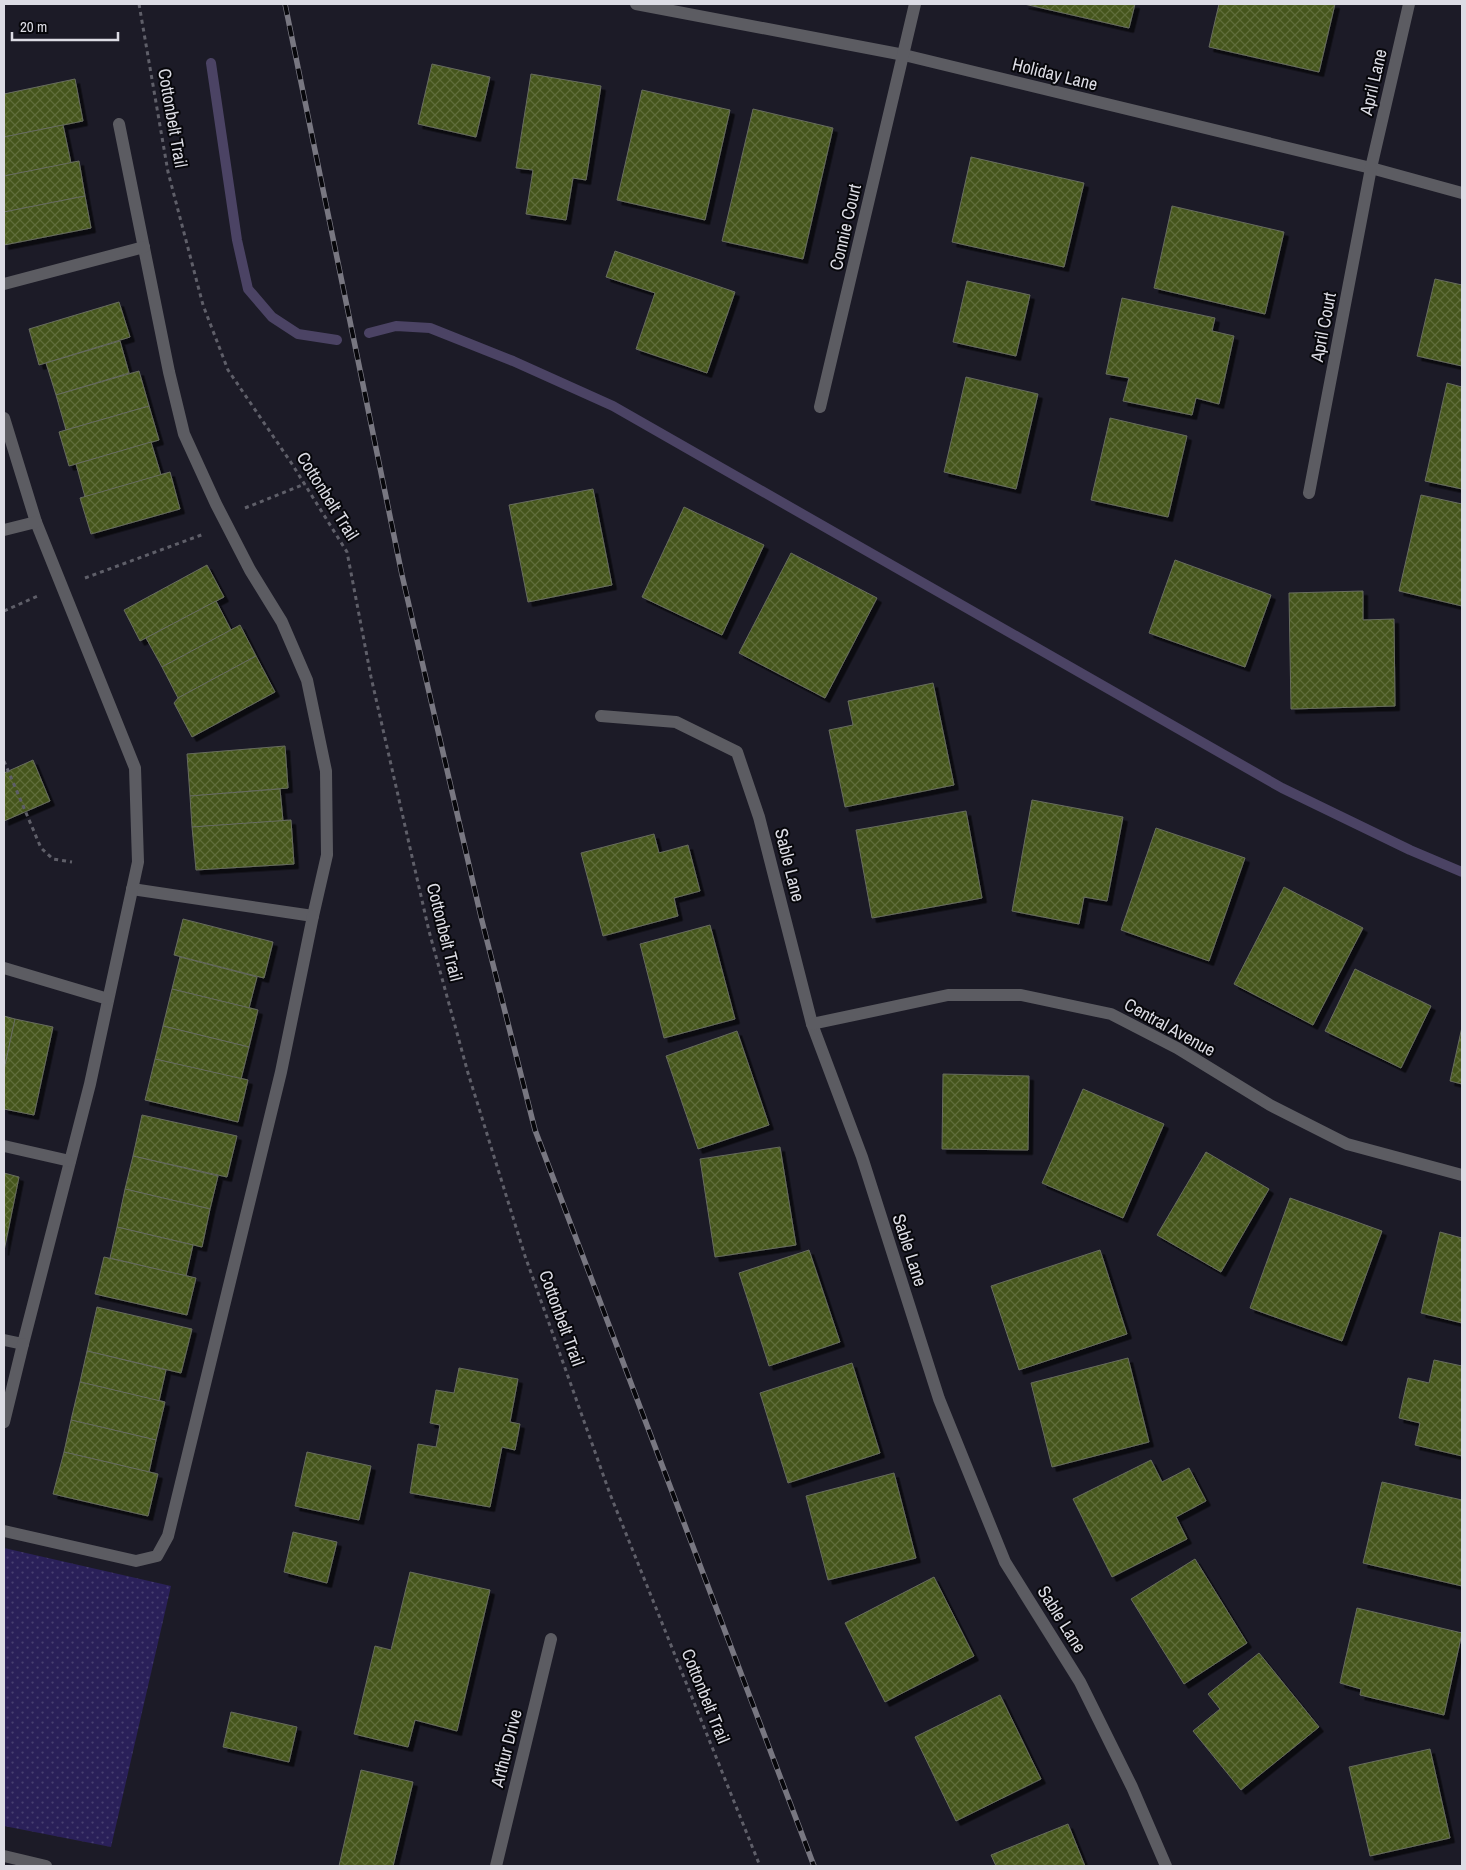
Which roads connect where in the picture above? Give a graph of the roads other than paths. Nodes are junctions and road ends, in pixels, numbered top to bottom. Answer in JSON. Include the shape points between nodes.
{"nodes":[{"id":1,"x":636,"y":4,"type":"edge"},
{"id":2,"x":914,"y":4,"type":"edge"},
{"id":3,"x":1408,"y":4,"type":"edge"},
{"id":4,"x":904,"y":55,"type":"junction"},
{"id":5,"x":120,"y":124,"type":"dead end"},
{"id":6,"x":1371,"y":168,"type":"junction"},
{"id":7,"x":1462,"y":193,"type":"edge"},
{"id":8,"x":144,"y":247,"type":"junction"},
{"id":9,"x":4,"y":284,"type":"edge"},
{"id":10,"x":820,"y":407,"type":"dead end"},
{"id":11,"x":4,"y":418,"type":"edge"},
{"id":12,"x":1309,"y":493,"type":"dead end"},
{"id":13,"x":36,"y":522,"type":"junction"},
{"id":14,"x":4,"y":530,"type":"edge"},
{"id":15,"x":601,"y":716,"type":"dead end"},
{"id":16,"x":132,"y":889,"type":"junction"},
{"id":17,"x":313,"y":916,"type":"junction"},
{"id":18,"x":4,"y":968,"type":"edge"},
{"id":19,"x":108,"y":999,"type":"junction"},
{"id":20,"x":812,"y":1024,"type":"junction"},
{"id":21,"x":4,"y":1146,"type":"edge"},
{"id":22,"x":70,"y":1161,"type":"junction"},
{"id":23,"x":1462,"y":1175,"type":"edge"},
{"id":24,"x":4,"y":1340,"type":"edge"},
{"id":25,"x":23,"y":1344,"type":"junction"},
{"id":26,"x":4,"y":1422,"type":"edge"},
{"id":27,"x":4,"y":1532,"type":"edge"},
{"id":28,"x":551,"y":1639,"type":"dead end"},
{"id":29,"x":4,"y":1856,"type":"edge"},
{"id":30,"x":46,"y":1866,"type":"edge"},
{"id":31,"x":496,"y":1866,"type":"edge"},
{"id":32,"x":1166,"y":1866,"type":"edge"}],
"edges":[{"from":1,"to":4,"type":"street","name":"Holiday Lane"},
{"from":2,"to":4,"type":"street","name":"Connie Court"},
{"from":3,"to":6,"type":"street","name":"April Lane"},
{"from":4,"to":6,"type":"street","name":"Holiday Lane"},
{"from":4,"to":10,"type":"street","name":"Connie Court"},
{"from":5,"to":8,"type":"street"},
{"from":6,"to":7,"type":"street","name":"Holiday Lane"},
{"from":6,"to":12,"type":"street","name":"April Court"},
{"from":8,"to":9,"type":"street"},
{"from":8,"to":17,"type":"street","via":[[168,372],[184,434],[250,570],[282,622],[307,680],[326,771],[327,854]]},
{"from":11,"to":13,"type":"street"},
{"from":13,"to":14,"type":"street"},
{"from":13,"to":16,"type":"street","via":[[134,768],[138,862]]},
{"from":15,"to":20,"type":"street","name":"Sable Lane","via":[[676,722],[737,752],[759,817]]},
{"from":16,"to":17,"type":"street"},
{"from":16,"to":19,"type":"street"},
{"from":17,"to":27,"type":"street","via":[[281,1072],[168,1536],[157,1556],[136,1561]]},
{"from":18,"to":19,"type":"street"},
{"from":19,"to":22,"type":"street"},
{"from":20,"to":23,"type":"street","name":"Central Avenue","via":[[948,995],[1021,996],[1111,1014],[1177,1048],[1270,1106],[1347,1144]]},
{"from":20,"to":32,"type":"street","name":"Sable Lane","via":[[862,1157],[939,1399],[1005,1562],[1080,1682],[1132,1786]]},
{"from":21,"to":22,"type":"street"},
{"from":22,"to":25,"type":"street"},
{"from":24,"to":25,"type":"street"},
{"from":25,"to":26,"type":"street"},
{"from":28,"to":31,"type":"street","name":"Arthur Drive"},
{"from":29,"to":30,"type":"street"}]}
